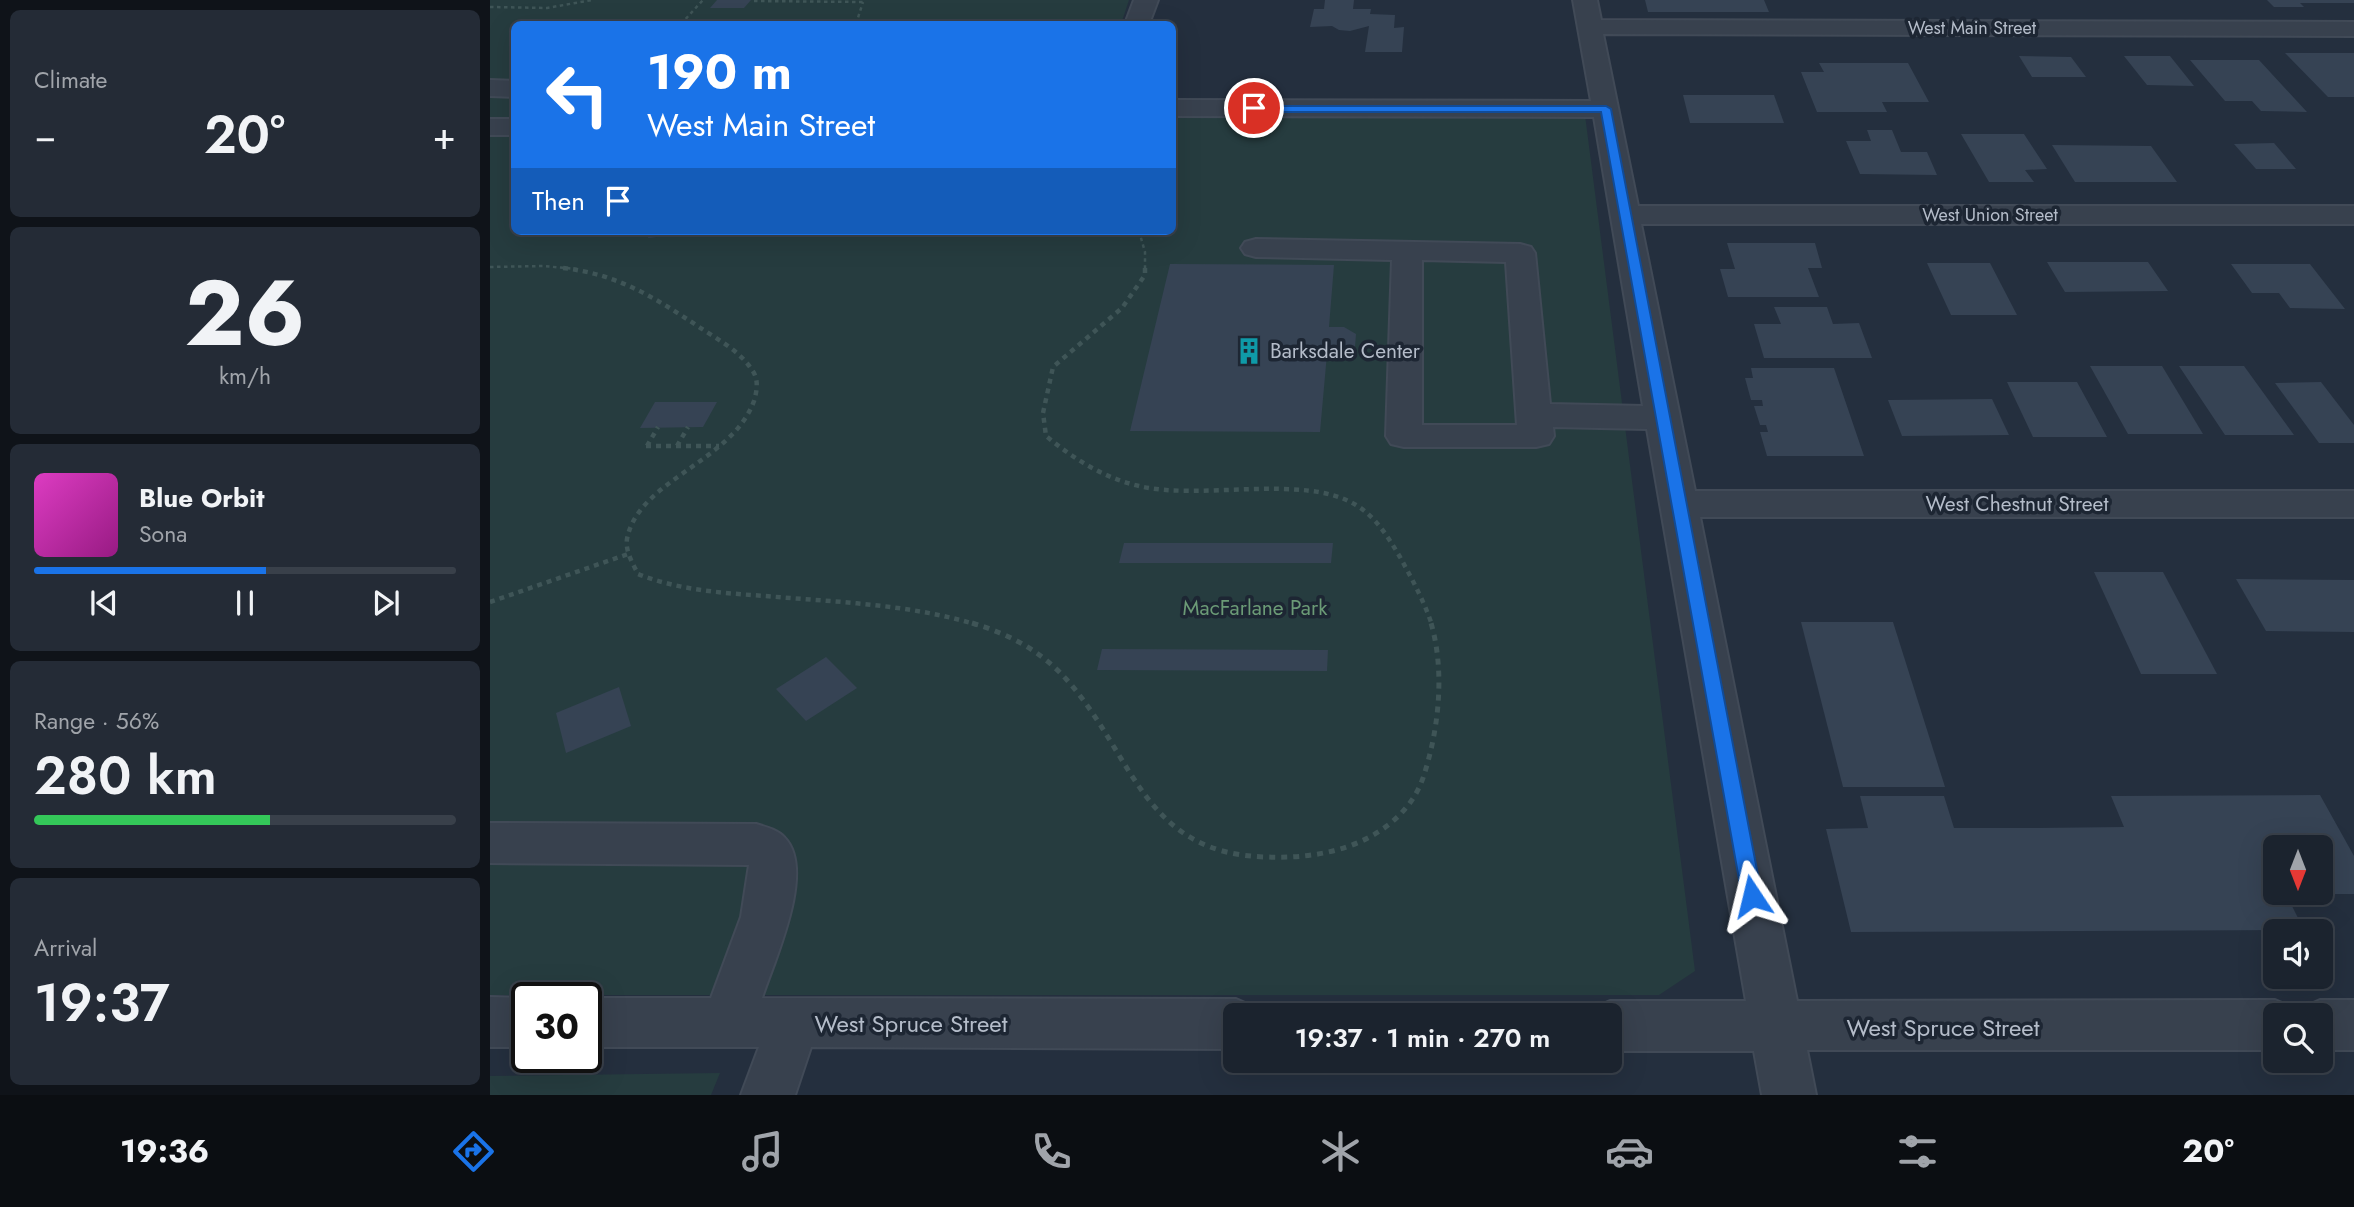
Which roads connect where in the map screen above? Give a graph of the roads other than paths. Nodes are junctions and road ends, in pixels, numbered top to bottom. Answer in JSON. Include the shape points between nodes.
{"nodes":[{"id":1,"x":1146,"y":0,"type":"edge"},
{"id":2,"x":1588,"y":13,"type":"edge"},
{"id":3,"x":1138,"y":21,"type":"edge"},
{"id":4,"x":2354,"y":29,"type":"edge"},
{"id":5,"x":490,"y":89,"type":"edge"},
{"id":6,"x":511,"y":89,"type":"edge"},
{"id":7,"x":1176,"y":108,"type":"edge"},
{"id":8,"x":1606,"y":109,"type":"junction"},
{"id":9,"x":490,"y":127,"type":"edge"},
{"id":10,"x":511,"y":127,"type":"edge"},
{"id":11,"x":1625,"y":215,"type":"junction"},
{"id":12,"x":2354,"y":215,"type":"edge"},
{"id":13,"x":1256,"y":248,"type":"dead end"},
{"id":14,"x":1407,"y":253,"type":"junction"},
{"id":15,"x":1534,"y":415,"type":"junction"},
{"id":16,"x":1664,"y":418,"type":"junction"},
{"id":17,"x":1681,"y":504,"type":"junction"},
{"id":18,"x":2354,"y":504,"type":"edge"},
{"id":19,"x":490,"y":843,"type":"edge"},
{"id":20,"x":728,"y":1021,"type":"junction"},
{"id":21,"x":490,"y":1022,"type":"edge"},
{"id":22,"x":511,"y":1022,"type":"edge"},
{"id":23,"x":602,"y":1022,"type":"edge"},
{"id":24,"x":794,"y":1022,"type":"junction"},
{"id":25,"x":1223,"y":1024,"type":"edge"},
{"id":26,"x":2263,"y":1025,"type":"edge"},
{"id":27,"x":2333,"y":1025,"type":"edge"},
{"id":28,"x":2354,"y":1025,"type":"edge"},
{"id":29,"x":1622,"y":1026,"type":"edge"},
{"id":30,"x":1776,"y":1027,"type":"junction"},
{"id":31,"x":768,"y":1095,"type":"edge"},
{"id":32,"x":1789,"y":1095,"type":"edge"}],
"edges":[{"from":1,"to":3,"type":"street"},
{"from":2,"to":4,"type":"street","name":"West Main Street"},
{"from":2,"to":8,"type":"street"},
{"from":5,"to":6,"type":"street"},
{"from":7,"to":8,"type":"street"},
{"from":8,"to":11,"type":"street"},
{"from":9,"to":10,"type":"street"},
{"from":11,"to":12,"type":"street","name":"West Union Street"},
{"from":11,"to":16,"type":"street"},
{"from":13,"to":14,"type":"street"},
{"from":14,"to":15,"type":"street","via":[[1520,253]]},
{"from":14,"to":15,"type":"street","via":[[1404,436],[1535,436]]},
{"from":15,"to":16,"type":"street"},
{"from":16,"to":17,"type":"street"},
{"from":17,"to":18,"type":"street","name":"West Chestnut Street"},
{"from":17,"to":30,"type":"street"},
{"from":19,"to":20,"type":"street","via":[[756,844],[769,853],[774,869],[765,917]]},
{"from":20,"to":23,"type":"street","name":"West Spruce Street"},
{"from":20,"to":24,"type":"street","name":"West Spruce Street"},
{"from":21,"to":22,"type":"street"},
{"from":24,"to":25,"type":"street","name":"West Spruce Street"},
{"from":24,"to":31,"type":"street"},
{"from":26,"to":30,"type":"street","name":"West Spruce Street"},
{"from":27,"to":28,"type":"street"},
{"from":29,"to":30,"type":"street","name":"West Spruce Street"},
{"from":30,"to":32,"type":"street"}]}
